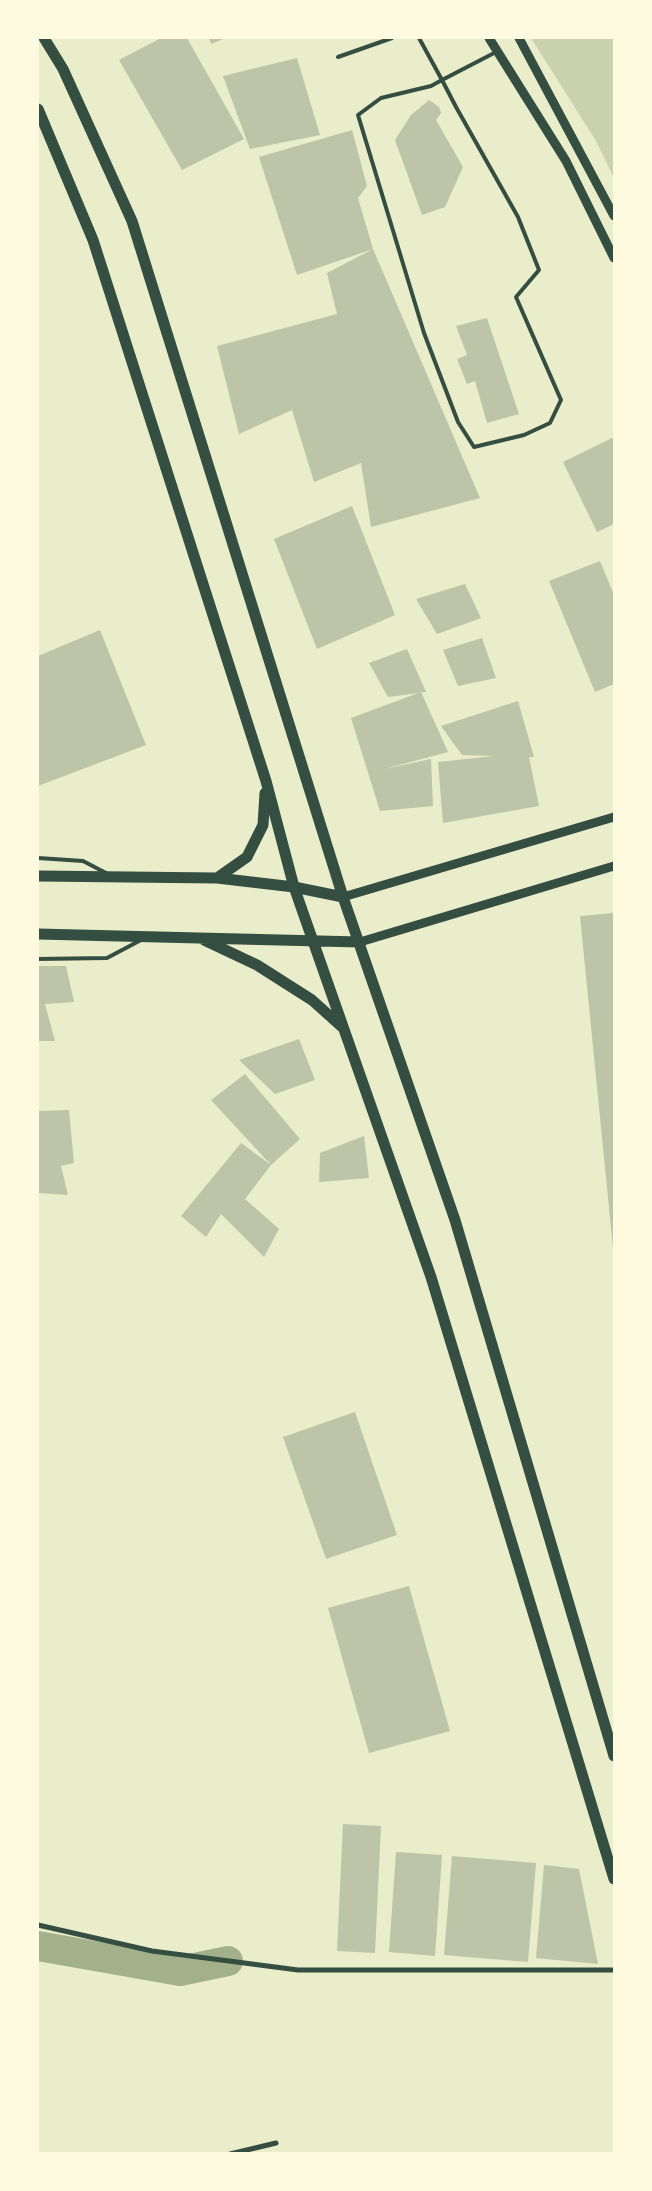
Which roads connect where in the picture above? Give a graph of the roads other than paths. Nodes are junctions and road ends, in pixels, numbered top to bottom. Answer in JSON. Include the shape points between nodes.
{"nodes":[{"id":1,"x":44,"y":38,"type":"edge"},
{"id":2,"x":392,"y":38,"type":"edge"},
{"id":3,"x":418,"y":38,"type":"edge"},
{"id":4,"x":489,"y":38,"type":"edge"},
{"id":5,"x":519,"y":38,"type":"edge"},
{"id":6,"x":498,"y":51,"type":"junction"},
{"id":7,"x":338,"y":56,"type":"dead end"},
{"id":8,"x":442,"y":80,"type":"junction"},
{"id":9,"x":38,"y":109,"type":"edge"},
{"id":10,"x":614,"y":216,"type":"edge"},
{"id":11,"x":614,"y":258,"type":"edge"},
{"id":12,"x":266,"y":781,"type":"junction"},
{"id":13,"x":614,"y":817,"type":"edge"},
{"id":14,"x":38,"y":858,"type":"edge"},
{"id":15,"x":614,"y":866,"type":"edge"},
{"id":16,"x":38,"y":876,"type":"edge"},
{"id":17,"x":112,"y":877,"type":"junction"},
{"id":18,"x":217,"y":878,"type":"junction"},
{"id":19,"x":294,"y":887,"type":"junction"},
{"id":20,"x":343,"y":897,"type":"junction"},
{"id":21,"x":38,"y":934,"type":"edge"},
{"id":22,"x":147,"y":937,"type":"junction"},
{"id":23,"x":201,"y":938,"type":"junction"},
{"id":24,"x":314,"y":940,"type":"junction"},
{"id":25,"x":360,"y":942,"type":"junction"},
{"id":26,"x":38,"y":958,"type":"edge"},
{"id":27,"x":344,"y":1028,"type":"junction"},
{"id":28,"x":614,"y":1756,"type":"edge"},
{"id":29,"x":614,"y":1879,"type":"edge"},
{"id":30,"x":38,"y":1925,"type":"edge"},
{"id":31,"x":614,"y":1970,"type":"edge"},
{"id":32,"x":276,"y":2143,"type":"dead end"},
{"id":33,"x":230,"y":2154,"type":"edge"}],
"edges":[{"from":1,"to":20,"type":"main road","via":[[63,69],[132,220]]},
{"from":2,"to":7,"type":"lane"},
{"from":3,"to":8,"type":"lane"},
{"from":4,"to":6,"type":"street"},
{"from":5,"to":10,"type":"street"},
{"from":6,"to":8,"type":"lane"},
{"from":6,"to":11,"type":"street","via":[[566,161]]},
{"from":8,"to":8,"type":"lane","via":[[431,86],[381,98],[358,115],[424,333],[458,422],[474,447],[524,435],[550,423],[561,400],[516,297],[539,270],[518,217]]},
{"from":9,"to":12,"type":"main road","via":[[93,240]]},
{"from":12,"to":18,"type":"main road","via":[[263,825],[246,857]]},
{"from":12,"to":19,"type":"main road"},
{"from":13,"to":20,"type":"street"},
{"from":14,"to":17,"type":"lane","via":[[83,860]]},
{"from":15,"to":25,"type":"street"},
{"from":16,"to":17,"type":"main road"},
{"from":17,"to":18,"type":"main road"},
{"from":18,"to":19,"type":"main road"},
{"from":19,"to":20,"type":"main road"},
{"from":19,"to":24,"type":"main road"},
{"from":20,"to":25,"type":"main road"},
{"from":21,"to":22,"type":"main road"},
{"from":22,"to":23,"type":"main road"},
{"from":22,"to":26,"type":"lane","via":[[107,958]]},
{"from":23,"to":24,"type":"main road"},
{"from":23,"to":27,"type":"main road","via":[[257,965],[312,1000]]},
{"from":24,"to":25,"type":"main road"},
{"from":24,"to":27,"type":"main road"},
{"from":25,"to":28,"type":"main road","via":[[455,1220]]},
{"from":27,"to":29,"type":"main road","via":[[430,1277]]},
{"from":30,"to":31,"type":"street","via":[[152,1951],[298,1970]]},
{"from":32,"to":33,"type":"street"}]}
